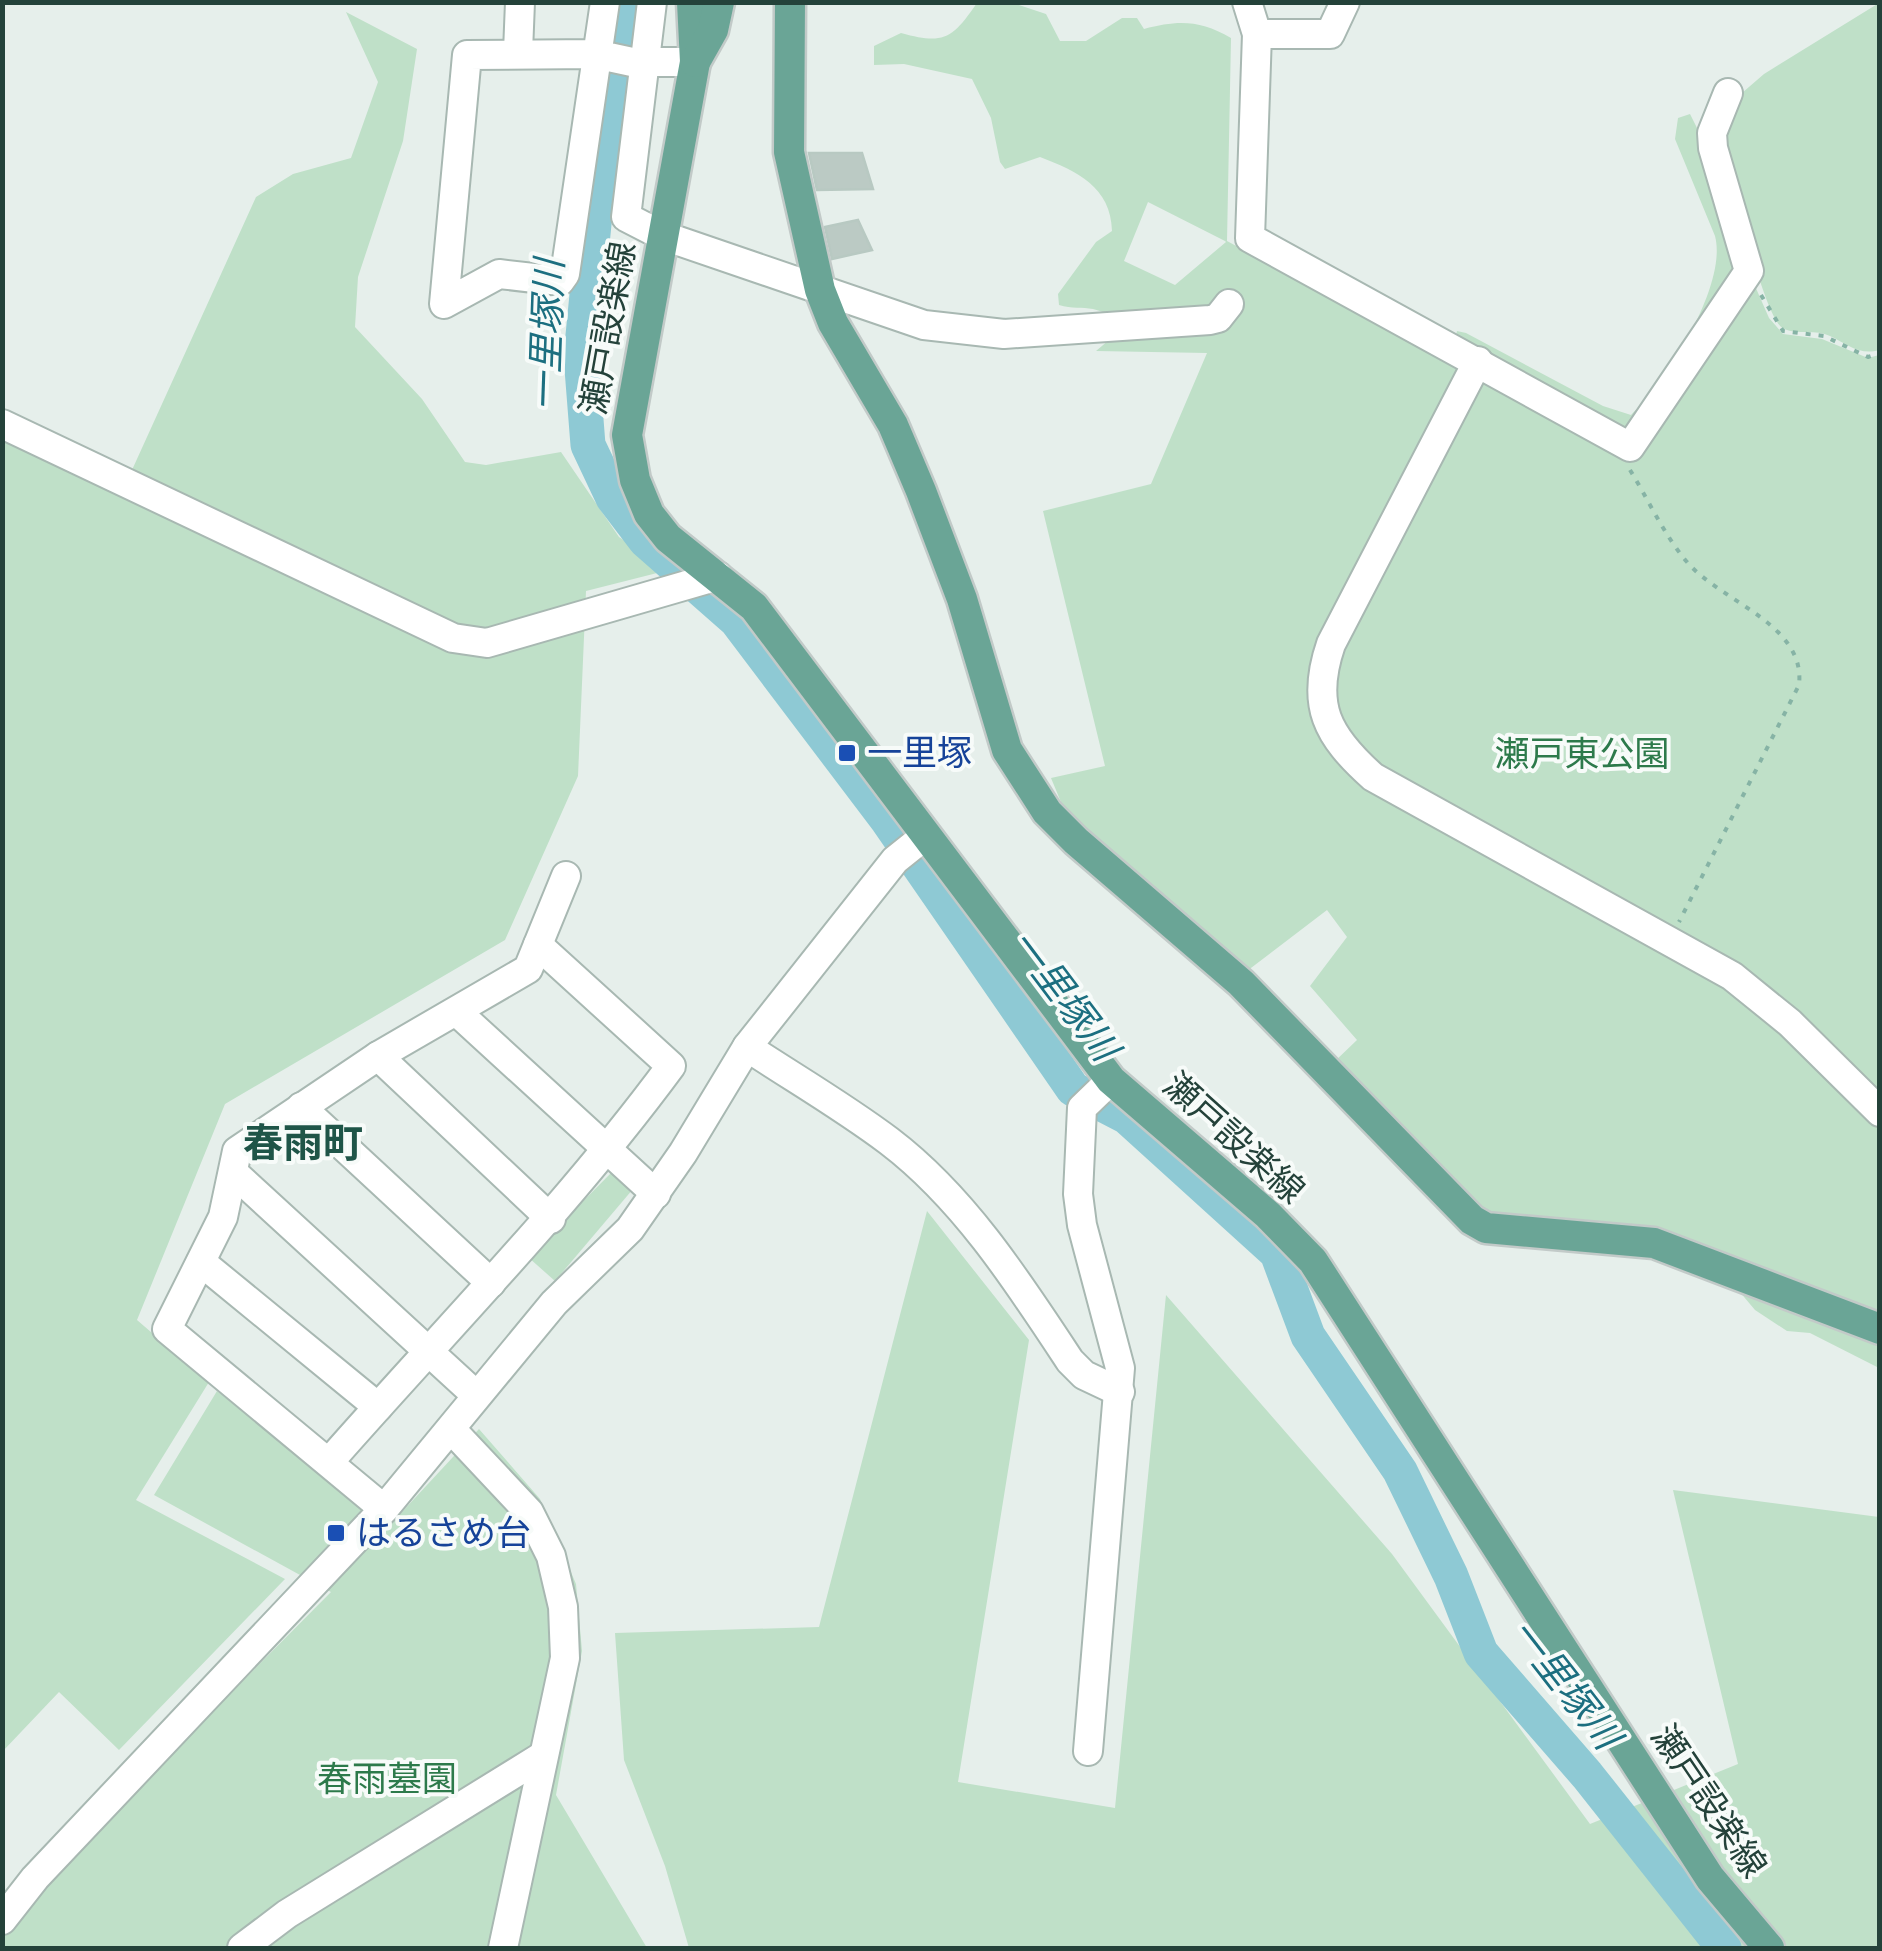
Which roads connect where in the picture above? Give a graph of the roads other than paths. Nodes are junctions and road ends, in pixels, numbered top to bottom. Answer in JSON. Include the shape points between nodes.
{"nodes":[{"id":1,"x":520,"y":2,"type":"edge"},
{"id":2,"x":605,"y":2,"type":"edge"},
{"id":3,"x":652,"y":2,"type":"edge"},
{"id":4,"x":692,"y":2,"type":"edge"},
{"id":5,"x":720,"y":2,"type":"edge"},
{"id":6,"x":790,"y":2,"type":"edge"},
{"id":7,"x":1247,"y":2,"type":"edge"},
{"id":8,"x":1345,"y":2,"type":"edge"},
{"id":9,"x":1256,"y":34,"type":"junction"},
{"id":10,"x":518,"y":52,"type":"junction"},
{"id":11,"x":598,"y":56,"type":"junction"},
{"id":12,"x":638,"y":62,"type":"junction"},
{"id":13,"x":695,"y":62,"type":"junction"},
{"id":14,"x":1728,"y":94,"type":"dead end"},
{"id":15,"x":662,"y":235,"type":"junction"},
{"id":16,"x":820,"y":290,"type":"junction"},
{"id":17,"x":1228,"y":304,"type":"dead end"},
{"id":18,"x":1478,"y":362,"type":"junction"},
{"id":19,"x":2,"y":424,"type":"edge"},
{"id":20,"x":706,"y":580,"type":"junction"},
{"id":21,"x":925,"y":836,"type":"junction"},
{"id":22,"x":566,"y":876,"type":"dead end"},
{"id":23,"x":538,"y":945,"type":"junction"},
{"id":24,"x":457,"y":1012,"type":"junction"},
{"id":25,"x":747,"y":1047,"type":"junction"},
{"id":26,"x":378,"y":1056,"type":"junction"},
{"id":27,"x":1107,"y":1082,"type":"junction"},
{"id":28,"x":301,"y":1107,"type":"junction"},
{"id":29,"x":1880,"y":1112,"type":"edge"},
{"id":30,"x":608,"y":1152,"type":"junction"},
{"id":31,"x":235,"y":1174,"type":"junction"},
{"id":32,"x":656,"y":1194,"type":"junction"},
{"id":33,"x":551,"y":1219,"type":"junction"},
{"id":34,"x":202,"y":1262,"type":"junction"},
{"id":35,"x":491,"y":1283,"type":"junction"},
{"id":36,"x":1880,"y":1329,"type":"edge"},
{"id":37,"x":428,"y":1348,"type":"junction"},
{"id":38,"x":1120,"y":1392,"type":"junction"},
{"id":39,"x":476,"y":1394,"type":"junction"},
{"id":40,"x":378,"y":1406,"type":"junction"},
{"id":41,"x":451,"y":1429,"type":"junction"},
{"id":42,"x":330,"y":1461,"type":"junction"},
{"id":43,"x":384,"y":1509,"type":"junction"},
{"id":44,"x":1088,"y":1751,"type":"dead end"},
{"id":45,"x":541,"y":1757,"type":"junction"},
{"id":46,"x":2,"y":1920,"type":"edge"},
{"id":47,"x":242,"y":1948,"type":"edge"},
{"id":48,"x":503,"y":1948,"type":"edge"},
{"id":49,"x":1769,"y":1948,"type":"edge"}],
"edges":[{"from":1,"to":10,"type":"street"},
{"from":2,"to":11,"type":"street"},
{"from":3,"to":12,"type":"street"},
{"from":4,"to":13,"type":"main road","name":"瀬戸設楽線"},
{"from":5,"to":13,"type":"main road","name":"瀬戸設楽線"},
{"from":6,"to":16,"type":"main road","via":[[789,152]]},
{"from":7,"to":9,"type":"street"},
{"from":8,"to":9,"type":"street","via":[[1330,34]]},
{"from":9,"to":18,"type":"street","via":[[1250,238]]},
{"from":10,"to":11,"type":"street"},
{"from":10,"to":11,"type":"street","via":[[468,55],[444,304],[499,274],[560,281],[565,274]]},
{"from":11,"to":12,"type":"street"},
{"from":12,"to":13,"type":"street"},
{"from":12,"to":15,"type":"street","via":[[626,217]]},
{"from":13,"to":15,"type":"main road","name":"瀬戸設楽線"},
{"from":14,"to":18,"type":"street","via":[[1712,134],[1749,271],[1630,447]]},
{"from":15,"to":16,"type":"street"},
{"from":15,"to":20,"type":"main road","name":"瀬戸設楽線","via":[[626,435],[649,514]]},
{"from":16,"to":17,"type":"street","via":[[911,322],[996,334],[1210,320]]},
{"from":16,"to":36,"type":"main road","via":[[914,475],[962,599],[1008,750],[1047,812],[1076,842],[1240,982],[1472,1220],[1486,1228],[1654,1243]]},
{"from":18,"to":29,"type":"street","via":[[1331,644],[1321,673],[1330,728],[1373,777],[1732,976]]},
{"from":19,"to":20,"type":"street","via":[[454,638],[487,643]]},
{"from":20,"to":21,"type":"main road","name":"瀬戸設楽線","via":[[754,607]]},
{"from":21,"to":25,"type":"street","via":[[895,860]]},
{"from":21,"to":27,"type":"main road","name":"瀬戸設楽線"},
{"from":22,"to":23,"type":"street"},
{"from":23,"to":24,"type":"street","via":[[528,969]]},
{"from":23,"to":30,"type":"street","via":[[671,1066]]},
{"from":24,"to":26,"type":"street"},
{"from":24,"to":30,"type":"street"},
{"from":25,"to":32,"type":"street"},
{"from":25,"to":38,"type":"street","via":[[890,1142],[926,1174],[978,1231],[1070,1360],[1084,1375]]},
{"from":26,"to":28,"type":"street"},
{"from":26,"to":33,"type":"street"},
{"from":27,"to":38,"type":"street","via":[[1082,1108],[1078,1194]]},
{"from":27,"to":49,"type":"main road","name":"瀬戸設楽線","via":[[1268,1214],[1313,1261],[1710,1878]]},
{"from":28,"to":31,"type":"street","via":[[237,1151]]},
{"from":28,"to":35,"type":"street"},
{"from":30,"to":32,"type":"street"},
{"from":30,"to":33,"type":"street"},
{"from":31,"to":34,"type":"street"},
{"from":31,"to":37,"type":"street"},
{"from":32,"to":39,"type":"street"},
{"from":33,"to":35,"type":"street"},
{"from":34,"to":40,"type":"street"},
{"from":34,"to":42,"type":"street","via":[[167,1329]]},
{"from":35,"to":37,"type":"street"},
{"from":37,"to":39,"type":"street"},
{"from":37,"to":40,"type":"street"},
{"from":38,"to":44,"type":"street"},
{"from":39,"to":41,"type":"street"},
{"from":40,"to":42,"type":"street"},
{"from":41,"to":43,"type":"street"},
{"from":41,"to":45,"type":"street","via":[[529,1512],[550,1556],[563,1607],[565,1658]]},
{"from":42,"to":43,"type":"street"},
{"from":43,"to":46,"type":"street"},
{"from":45,"to":47,"type":"street"},
{"from":45,"to":48,"type":"street"}]}
